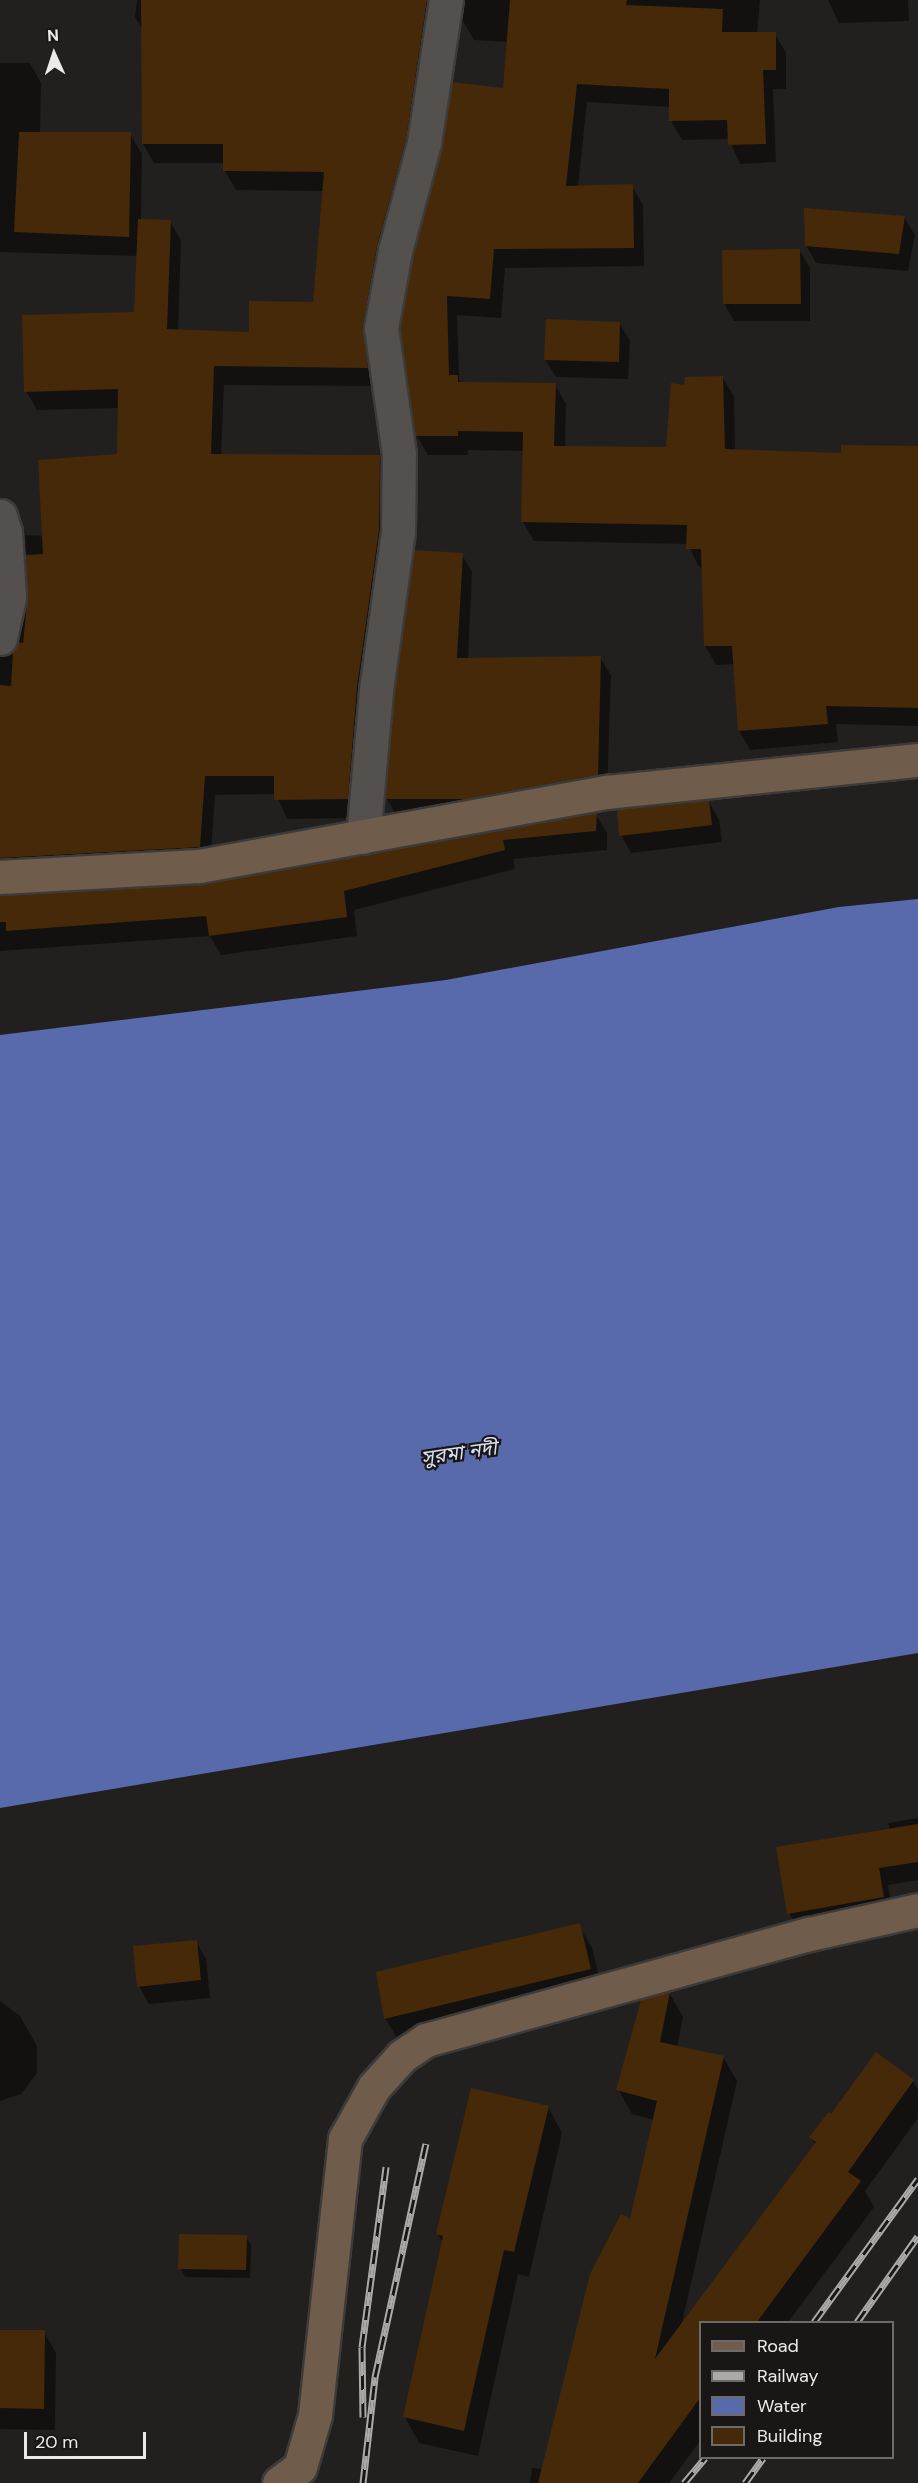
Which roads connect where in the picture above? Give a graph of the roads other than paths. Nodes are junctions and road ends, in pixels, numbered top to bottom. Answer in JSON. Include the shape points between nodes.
{"nodes":[{"id":1,"x":446,"y":0,"type":"edge"},
{"id":2,"x":0,"y":516,"type":"edge"},
{"id":3,"x":0,"y":638,"type":"edge"},
{"id":4,"x":918,"y":760,"type":"edge"},
{"id":5,"x":363,"y":837,"type":"junction"},
{"id":6,"x":0,"y":878,"type":"edge"},
{"id":7,"x":918,"y":1910,"type":"edge"},
{"id":8,"x":279,"y":2483,"type":"edge"}],
"edges":[{"from":1,"to":5,"type":"street","via":[[424,143],[395,251],[381,328],[399,454],[398,531],[376,690]]},
{"from":2,"to":3,"type":"street","via":[[5,532],[9,597]]},
{"from":4,"to":5,"type":"street","via":[[607,792]]},
{"from":5,"to":6,"type":"street","via":[[199,866]]},
{"from":7,"to":8,"type":"street","via":[[809,1934],[426,2040],[402,2056],[374,2087],[345,2139],[315,2415],[300,2468]]}]}
